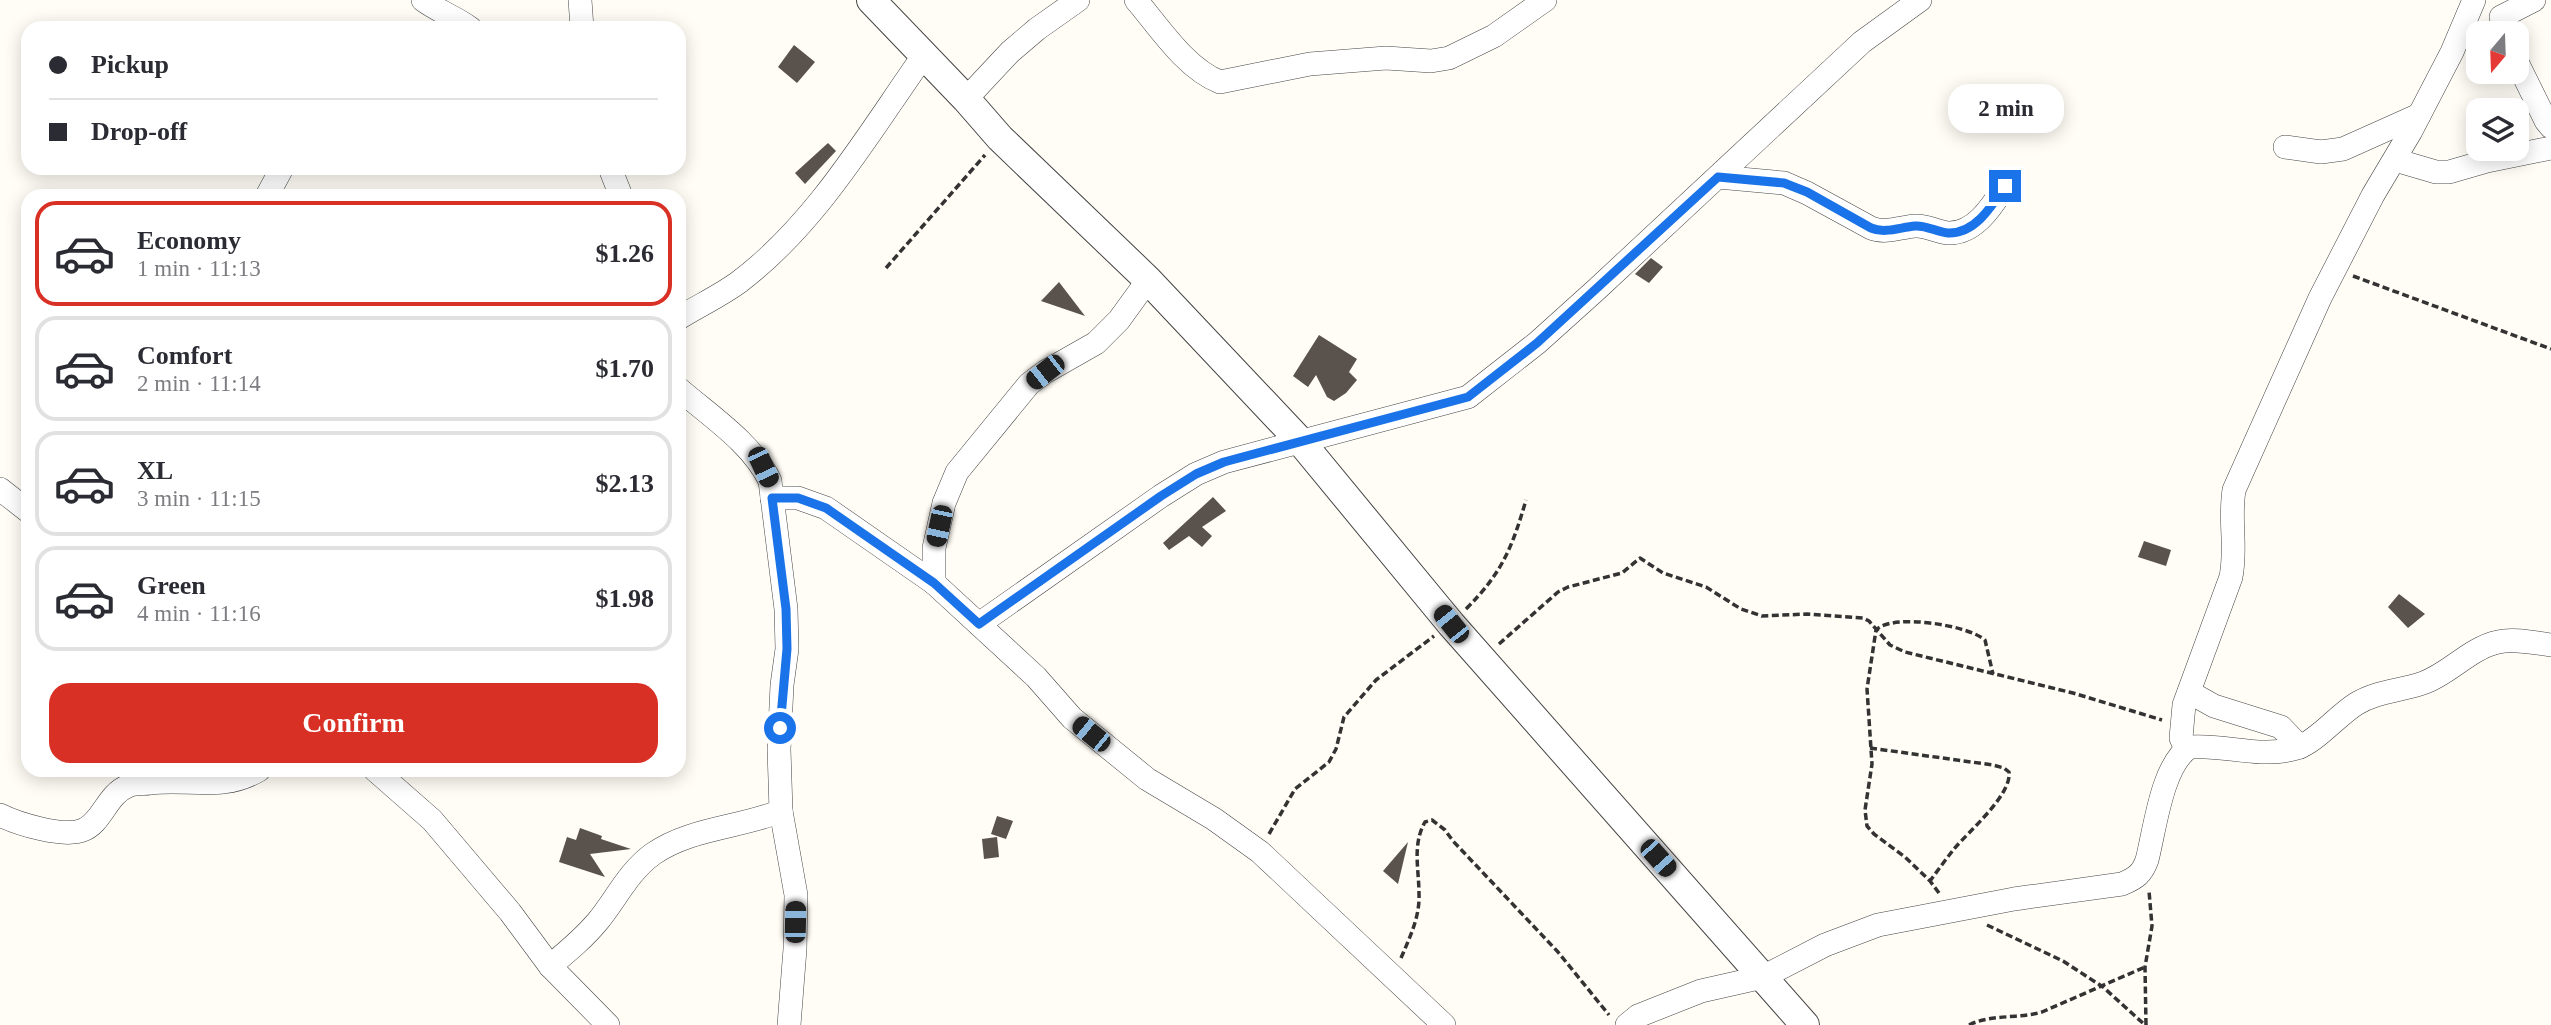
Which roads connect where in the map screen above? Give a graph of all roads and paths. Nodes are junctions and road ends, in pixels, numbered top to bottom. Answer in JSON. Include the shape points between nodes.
{"nodes":[{"id":1,"x":580,"y":0,"type":"edge"},
{"id":2,"x":871,"y":0,"type":"edge"},
{"id":3,"x":1078,"y":0,"type":"edge"},
{"id":4,"x":1136,"y":0,"type":"edge"},
{"id":5,"x":1545,"y":0,"type":"edge"},
{"id":6,"x":1920,"y":0,"type":"edge"},
{"id":7,"x":2474,"y":0,"type":"edge"},
{"id":8,"x":2534,"y":0,"type":"edge"},
{"id":9,"x":427,"y":12,"type":"edge"},
{"id":10,"x":2501,"y":17,"type":"edge"},
{"id":11,"x":461,"y":21,"type":"edge"},
{"id":12,"x":582,"y":21,"type":"edge"},
{"id":13,"x":924,"y":55,"type":"junction"},
{"id":14,"x":2528,"y":84,"type":"edge"},
{"id":15,"x":967,"y":99,"type":"junction"},
{"id":16,"x":2419,"y":115,"type":"junction"},
{"id":17,"x":2551,"y":127,"type":"edge"},
{"id":18,"x":1000,"y":138,"type":"junction"},
{"id":19,"x":2286,"y":146,"type":"dead end"},
{"id":20,"x":2551,"y":148,"type":"edge"},
{"id":21,"x":2395,"y":160,"type":"junction"},
{"id":22,"x":1718,"y":177,"type":"junction"},
{"id":23,"x":2005,"y":186,"type":"dead end"},
{"id":24,"x":886,"y":268,"type":"dead end"},
{"id":25,"x":2334,"y":269,"type":"junction"},
{"id":26,"x":1148,"y":280,"type":"junction"},
{"id":27,"x":686,"y":314,"type":"edge"},
{"id":28,"x":2551,"y":349,"type":"edge"},
{"id":29,"x":686,"y":395,"type":"edge"},
{"id":30,"x":1301,"y":442,"type":"junction"},
{"id":31,"x":0,"y":489,"type":"edge"},
{"id":32,"x":772,"y":498,"type":"junction"},
{"id":33,"x":1526,"y":500,"type":"dead end"},
{"id":34,"x":21,"y":506,"type":"edge"},
{"id":35,"x":934,"y":583,"type":"junction"},
{"id":36,"x":979,"y":624,"type":"junction"},
{"id":37,"x":1451,"y":624,"type":"junction"},
{"id":38,"x":1876,"y":630,"type":"junction"},
{"id":39,"x":2551,"y":645,"type":"edge"},
{"id":40,"x":1482,"y":659,"type":"junction"},
{"id":41,"x":1993,"y":674,"type":"junction"},
{"id":42,"x":2189,"y":692,"type":"junction"},
{"id":43,"x":2181,"y":724,"type":"junction"},
{"id":44,"x":2300,"y":747,"type":"junction"},
{"id":45,"x":1870,"y":748,"type":"junction"},
{"id":46,"x":2186,"y":749,"type":"junction"},
{"id":47,"x":246,"y":777,"type":"edge"},
{"id":48,"x":383,"y":777,"type":"edge"},
{"id":49,"x":781,"y":811,"type":"junction"},
{"id":50,"x":0,"y":815,"type":"edge"},
{"id":51,"x":1260,"y":852,"type":"junction"},
{"id":52,"x":2147,"y":860,"type":"junction"},
{"id":53,"x":1930,"y":881,"type":"junction"},
{"id":54,"x":1953,"y":911,"type":"junction"},
{"id":55,"x":550,"y":966,"type":"junction"},
{"id":56,"x":2145,"y":967,"type":"junction"},
{"id":57,"x":1763,"y":976,"type":"junction"},
{"id":58,"x":1393,"y":978,"type":"junction"},
{"id":59,"x":2103,"y":987,"type":"junction"},
{"id":60,"x":608,"y":1025,"type":"edge"},
{"id":61,"x":789,"y":1025,"type":"edge"},
{"id":62,"x":1444,"y":1025,"type":"edge"},
{"id":63,"x":1617,"y":1025,"type":"edge"},
{"id":64,"x":1627,"y":1025,"type":"edge"},
{"id":65,"x":1805,"y":1025,"type":"edge"},
{"id":66,"x":1969,"y":1025,"type":"edge"},
{"id":67,"x":2146,"y":1025,"type":"edge"}],
"edges":[{"from":1,"to":12,"type":"street"},
{"from":2,"to":13,"type":"street"},
{"from":3,"to":15,"type":"street","via":[[1010,52]]},
{"from":4,"to":5,"type":"street","via":[[1195,67],[1220,82],[1310,64],[1449,58],[1494,36]]},
{"from":6,"to":22,"type":"street","via":[[1862,41]]},
{"from":7,"to":16,"type":"street"},
{"from":8,"to":10,"type":"street"},
{"from":9,"to":11,"type":"street"},
{"from":13,"to":15,"type":"street"},
{"from":13,"to":27,"type":"street","via":[[820,202],[783,243],[738,283]]},
{"from":14,"to":17,"type":"street"},
{"from":15,"to":18,"type":"street"},
{"from":16,"to":19,"type":"street","via":[[2343,149],[2321,152]]},
{"from":16,"to":21,"type":"street"},
{"from":18,"to":24,"type":"path"},
{"from":18,"to":26,"type":"street"},
{"from":20,"to":21,"type":"street","via":[[2449,172],[2436,173]]},
{"from":21,"to":25,"type":"street"},
{"from":22,"to":23,"type":"street","via":[[1784,183],[1881,231],[1918,226],[1945,233],[1967,230]]},
{"from":22,"to":30,"type":"street","via":[[1537,343],[1468,397]]},
{"from":25,"to":28,"type":"path"},
{"from":25,"to":42,"type":"street","via":[[2234,490],[2231,577]]},
{"from":26,"to":30,"type":"street"},
{"from":26,"to":35,"type":"street","via":[[1096,343],[1029,384],[957,472],[934,548]]},
{"from":29,"to":32,"type":"street","via":[[763,467]]},
{"from":30,"to":36,"type":"street","via":[[1196,474]]},
{"from":30,"to":37,"type":"street"},
{"from":31,"to":34,"type":"street"},
{"from":32,"to":35,"type":"street","via":[[798,498],[826,508]]},
{"from":32,"to":49,"type":"street","via":[[786,609],[779,749]]},
{"from":33,"to":37,"type":"path","via":[[1510,552]]},
{"from":35,"to":36,"type":"street"},
{"from":36,"to":51,"type":"street","via":[[1037,677],[1072,718],[1126,762]]},
{"from":37,"to":40,"type":"street"},
{"from":37,"to":51,"type":"path","via":[[1377,680],[1343,717],[1329,762],[1295,789]]},
{"from":38,"to":40,"type":"path","via":[[1869,621],[1854,617],[1762,617],[1640,558],[1622,573],[1558,592]]},
{"from":38,"to":41,"type":"path","via":[[1905,652]]},
{"from":38,"to":41,"type":"path","via":[[1884,623],[1900,622],[1968,630],[1985,640]]},
{"from":38,"to":45,"type":"path","via":[[1867,690]]},
{"from":39,"to":44,"type":"street","via":[[2500,641],[2486,646],[2422,683],[2364,699]]},
{"from":40,"to":57,"type":"street"},
{"from":41,"to":43,"type":"path"},
{"from":42,"to":43,"type":"street"},
{"from":42,"to":44,"type":"street","via":[[2214,706],[2281,727]]},
{"from":43,"to":46,"type":"street"},
{"from":44,"to":46,"type":"street","via":[[2260,752],[2200,746]]},
{"from":45,"to":53,"type":"path","via":[[1867,825]]},
{"from":45,"to":53,"type":"path","via":[[1981,763],[2009,772],[1999,798]]},
{"from":46,"to":52,"type":"street","via":[[2170,772]]},
{"from":47,"to":50,"type":"street","via":[[129,785],[108,800],[96,820],[83,830],[62,832]]},
{"from":48,"to":55,"type":"street","via":[[432,820]]},
{"from":49,"to":55,"type":"street","via":[[686,837],[651,855],[631,874],[597,923]]},
{"from":49,"to":61,"type":"street","via":[[796,895]]},
{"from":51,"to":58,"type":"street"},
{"from":52,"to":54,"type":"street","via":[[2136,878],[2122,884]]},
{"from":52,"to":56,"type":"path","via":[[2151,926]]},
{"from":53,"to":54,"type":"path"},
{"from":54,"to":57,"type":"street","via":[[1878,925]]},
{"from":54,"to":59,"type":"path","via":[[2063,961]]},
{"from":55,"to":60,"type":"street"},
{"from":56,"to":59,"type":"path"},
{"from":56,"to":67,"type":"path"},
{"from":57,"to":64,"type":"street","via":[[1690,995]]},
{"from":57,"to":65,"type":"street"},
{"from":58,"to":62,"type":"street"},
{"from":58,"to":63,"type":"path","via":[[1418,912],[1419,833],[1424,822],[1432,820],[1558,952]]},
{"from":59,"to":66,"type":"path","via":[[2025,1017],[1998,1017]]},
{"from":59,"to":67,"type":"path"}]}
